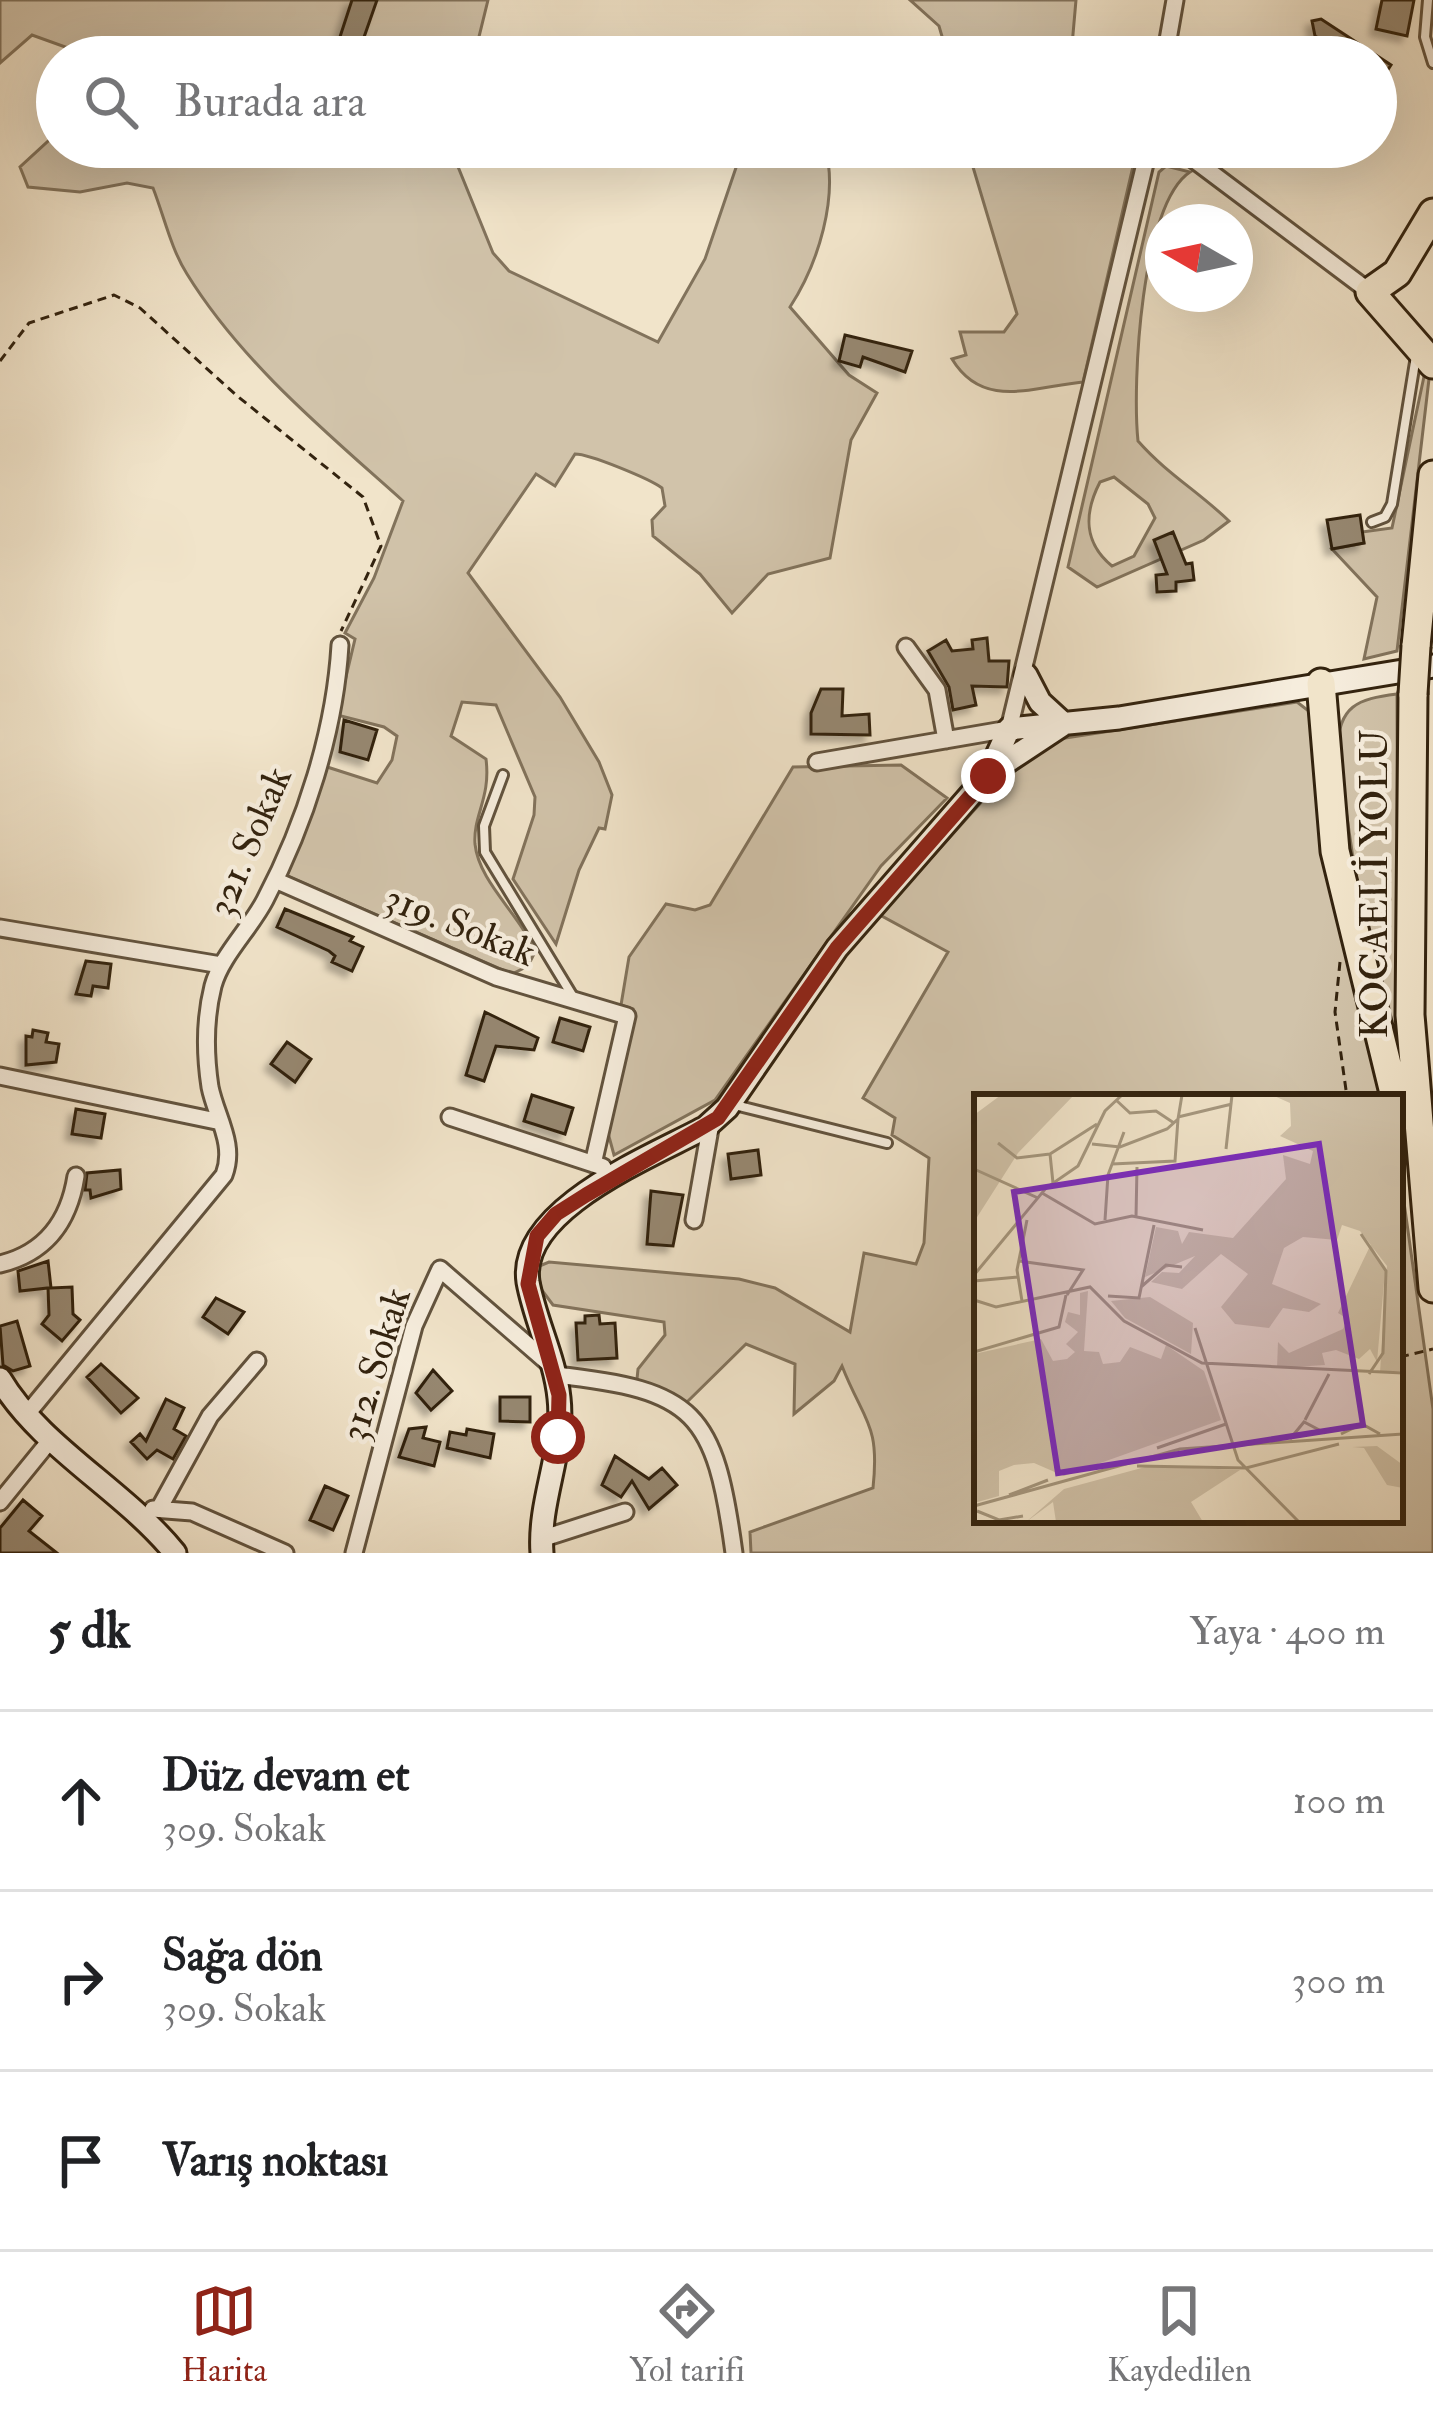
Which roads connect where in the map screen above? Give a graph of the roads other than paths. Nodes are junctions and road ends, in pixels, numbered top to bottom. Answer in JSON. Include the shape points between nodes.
{"nodes":[{"id":1,"x":1175,"y":0,"type":"edge"},
{"id":2,"x":1428,"y":0,"type":"edge"},
{"id":3,"x":1169,"y":36,"type":"edge"},
{"id":4,"x":1433,"y":63,"type":"edge"},
{"id":5,"x":1144,"y":168,"type":"edge"},
{"id":6,"x":1205,"y":168,"type":"edge"},
{"id":7,"x":1433,"y":213,"type":"edge"},
{"id":8,"x":1370,"y":292,"type":"junction"},
{"id":9,"x":1425,"y":355,"type":"edge"},
{"id":10,"x":1433,"y":475,"type":"edge"},
{"id":11,"x":1372,"y":522,"type":"dead end"},
{"id":12,"x":340,"y":645,"type":"road end"},
{"id":13,"x":906,"y":647,"type":"dead end"},
{"id":14,"x":1425,"y":656,"type":"edge"},
{"id":15,"x":1026,"y":675,"type":"junction"},
{"id":16,"x":1321,"y":683,"type":"junction"},
{"id":17,"x":1064,"y":724,"type":"junction"},
{"id":18,"x":1009,"y":729,"type":"junction"},
{"id":19,"x":946,"y":740,"type":"junction"},
{"id":20,"x":817,"y":762,"type":"dead end"},
{"id":21,"x":503,"y":775,"type":"dead end"},
{"id":22,"x":988,"y":776,"type":"junction"},
{"id":23,"x":275,"y":880,"type":"junction"},
{"id":24,"x":0,"y":928,"type":"edge"},
{"id":25,"x":221,"y":965,"type":"junction"},
{"id":26,"x":576,"y":1002,"type":"junction"},
{"id":27,"x":0,"y":1076,"type":"edge"},
{"id":28,"x":1394,"y":1094,"type":"edge"},
{"id":29,"x":730,"y":1103,"type":"junction"},
{"id":30,"x":450,"y":1117,"type":"dead end"},
{"id":31,"x":221,"y":1122,"type":"junction"},
{"id":32,"x":711,"y":1123,"type":"junction"},
{"id":33,"x":1403,"y":1135,"type":"edge"},
{"id":34,"x":887,"y":1143,"type":"dead end"},
{"id":35,"x":593,"y":1164,"type":"junction"},
{"id":36,"x":622,"y":1174,"type":"junction"},
{"id":37,"x":76,"y":1176,"type":"dead end"},
{"id":38,"x":694,"y":1220,"type":"dead end"},
{"id":39,"x":0,"y":1264,"type":"edge"},
{"id":40,"x":1433,"y":1288,"type":"edge"},
{"id":41,"x":257,"y":1361,"type":"dead end"},
{"id":42,"x":554,"y":1371,"type":"junction"},
{"id":43,"x":0,"y":1379,"type":"edge"},
{"id":44,"x":26,"y":1414,"type":"junction"},
{"id":45,"x":52,"y":1438,"type":"junction"},
{"id":46,"x":0,"y":1502,"type":"edge"},
{"id":47,"x":151,"y":1510,"type":"junction"},
{"id":48,"x":625,"y":1512,"type":"dead end"},
{"id":49,"x":542,"y":1546,"type":"edge"},
{"id":50,"x":175,"y":1553,"type":"edge"},
{"id":51,"x":285,"y":1553,"type":"edge"},
{"id":52,"x":354,"y":1553,"type":"edge"},
{"id":53,"x":734,"y":1553,"type":"edge"}],
"edges":[{"from":1,"to":3,"type":"street"},
{"from":2,"to":4,"type":"lane"},
{"from":5,"to":15,"type":"street"},
{"from":6,"to":8,"type":"street"},
{"from":7,"to":8,"type":"highway","via":[[1396,273]]},
{"from":8,"to":9,"type":"highway"},
{"from":9,"to":11,"type":"lane","via":[[1392,504]]},
{"from":10,"to":14,"type":"highway"},
{"from":12,"to":23,"type":"street","name":"321. Sokak","via":[[329,728]]},
{"from":13,"to":19,"type":"street","via":[[937,690]]},
{"from":14,"to":16,"type":"street"},
{"from":14,"to":40,"type":"highway","name":"KOCAELİ YOLU","bridge":true,"via":[[1413,694],[1410,1015]]},
{"from":15,"to":17,"type":"street"},
{"from":15,"to":18,"type":"street"},
{"from":16,"to":17,"type":"street"},
{"from":16,"to":28,"type":"highway","via":[[1328,813]]},
{"from":17,"to":18,"type":"street"},
{"from":17,"to":22,"type":"street"},
{"from":18,"to":19,"type":"street"},
{"from":18,"to":22,"type":"street"},
{"from":19,"to":20,"type":"street"},
{"from":21,"to":26,"type":"lane","via":[[484,826],[485,852]]},
{"from":22,"to":29,"type":"street","via":[[837,948]]},
{"from":23,"to":25,"type":"street","name":"321. Sokak"},
{"from":23,"to":26,"type":"street","name":"319. Sokak","via":[[474,968]]},
{"from":24,"to":25,"type":"street"},
{"from":25,"to":31,"type":"street","name":"321. Sokak","via":[[206,1045]]},
{"from":26,"to":35,"type":"street","name":"319. Sokak","via":[[627,1016]]},
{"from":27,"to":31,"type":"street"},
{"from":29,"to":32,"type":"street"},
{"from":29,"to":34,"type":"lane"},
{"from":30,"to":35,"type":"street"},
{"from":31,"to":44,"type":"street","name":"321. Sokak","via":[[229,1156],[214,1191]]},
{"from":32,"to":36,"type":"street"},
{"from":32,"to":38,"type":"street"},
{"from":33,"to":40,"type":"highway"},
{"from":35,"to":36,"type":"street"},
{"from":36,"to":42,"type":"street","via":[[556,1214],[531,1249],[528,1284]]},
{"from":37,"to":39,"type":"street","via":[[67,1214],[50,1237],[28,1256]]},
{"from":41,"to":47,"type":"street","via":[[210,1416]]},
{"from":42,"to":49,"type":"street","via":[[560,1418]]},
{"from":42,"to":52,"type":"street","name":"312. Sokak","via":[[440,1269],[415,1326]]},
{"from":42,"to":53,"type":"street","via":[[644,1388],[697,1420],[717,1466]]},
{"from":43,"to":44,"type":"street"},
{"from":44,"to":45,"type":"street"},
{"from":45,"to":46,"type":"street"},
{"from":45,"to":47,"type":"street"},
{"from":47,"to":50,"type":"street"},
{"from":47,"to":51,"type":"street","via":[[192,1512]]},
{"from":48,"to":49,"type":"street"}]}
